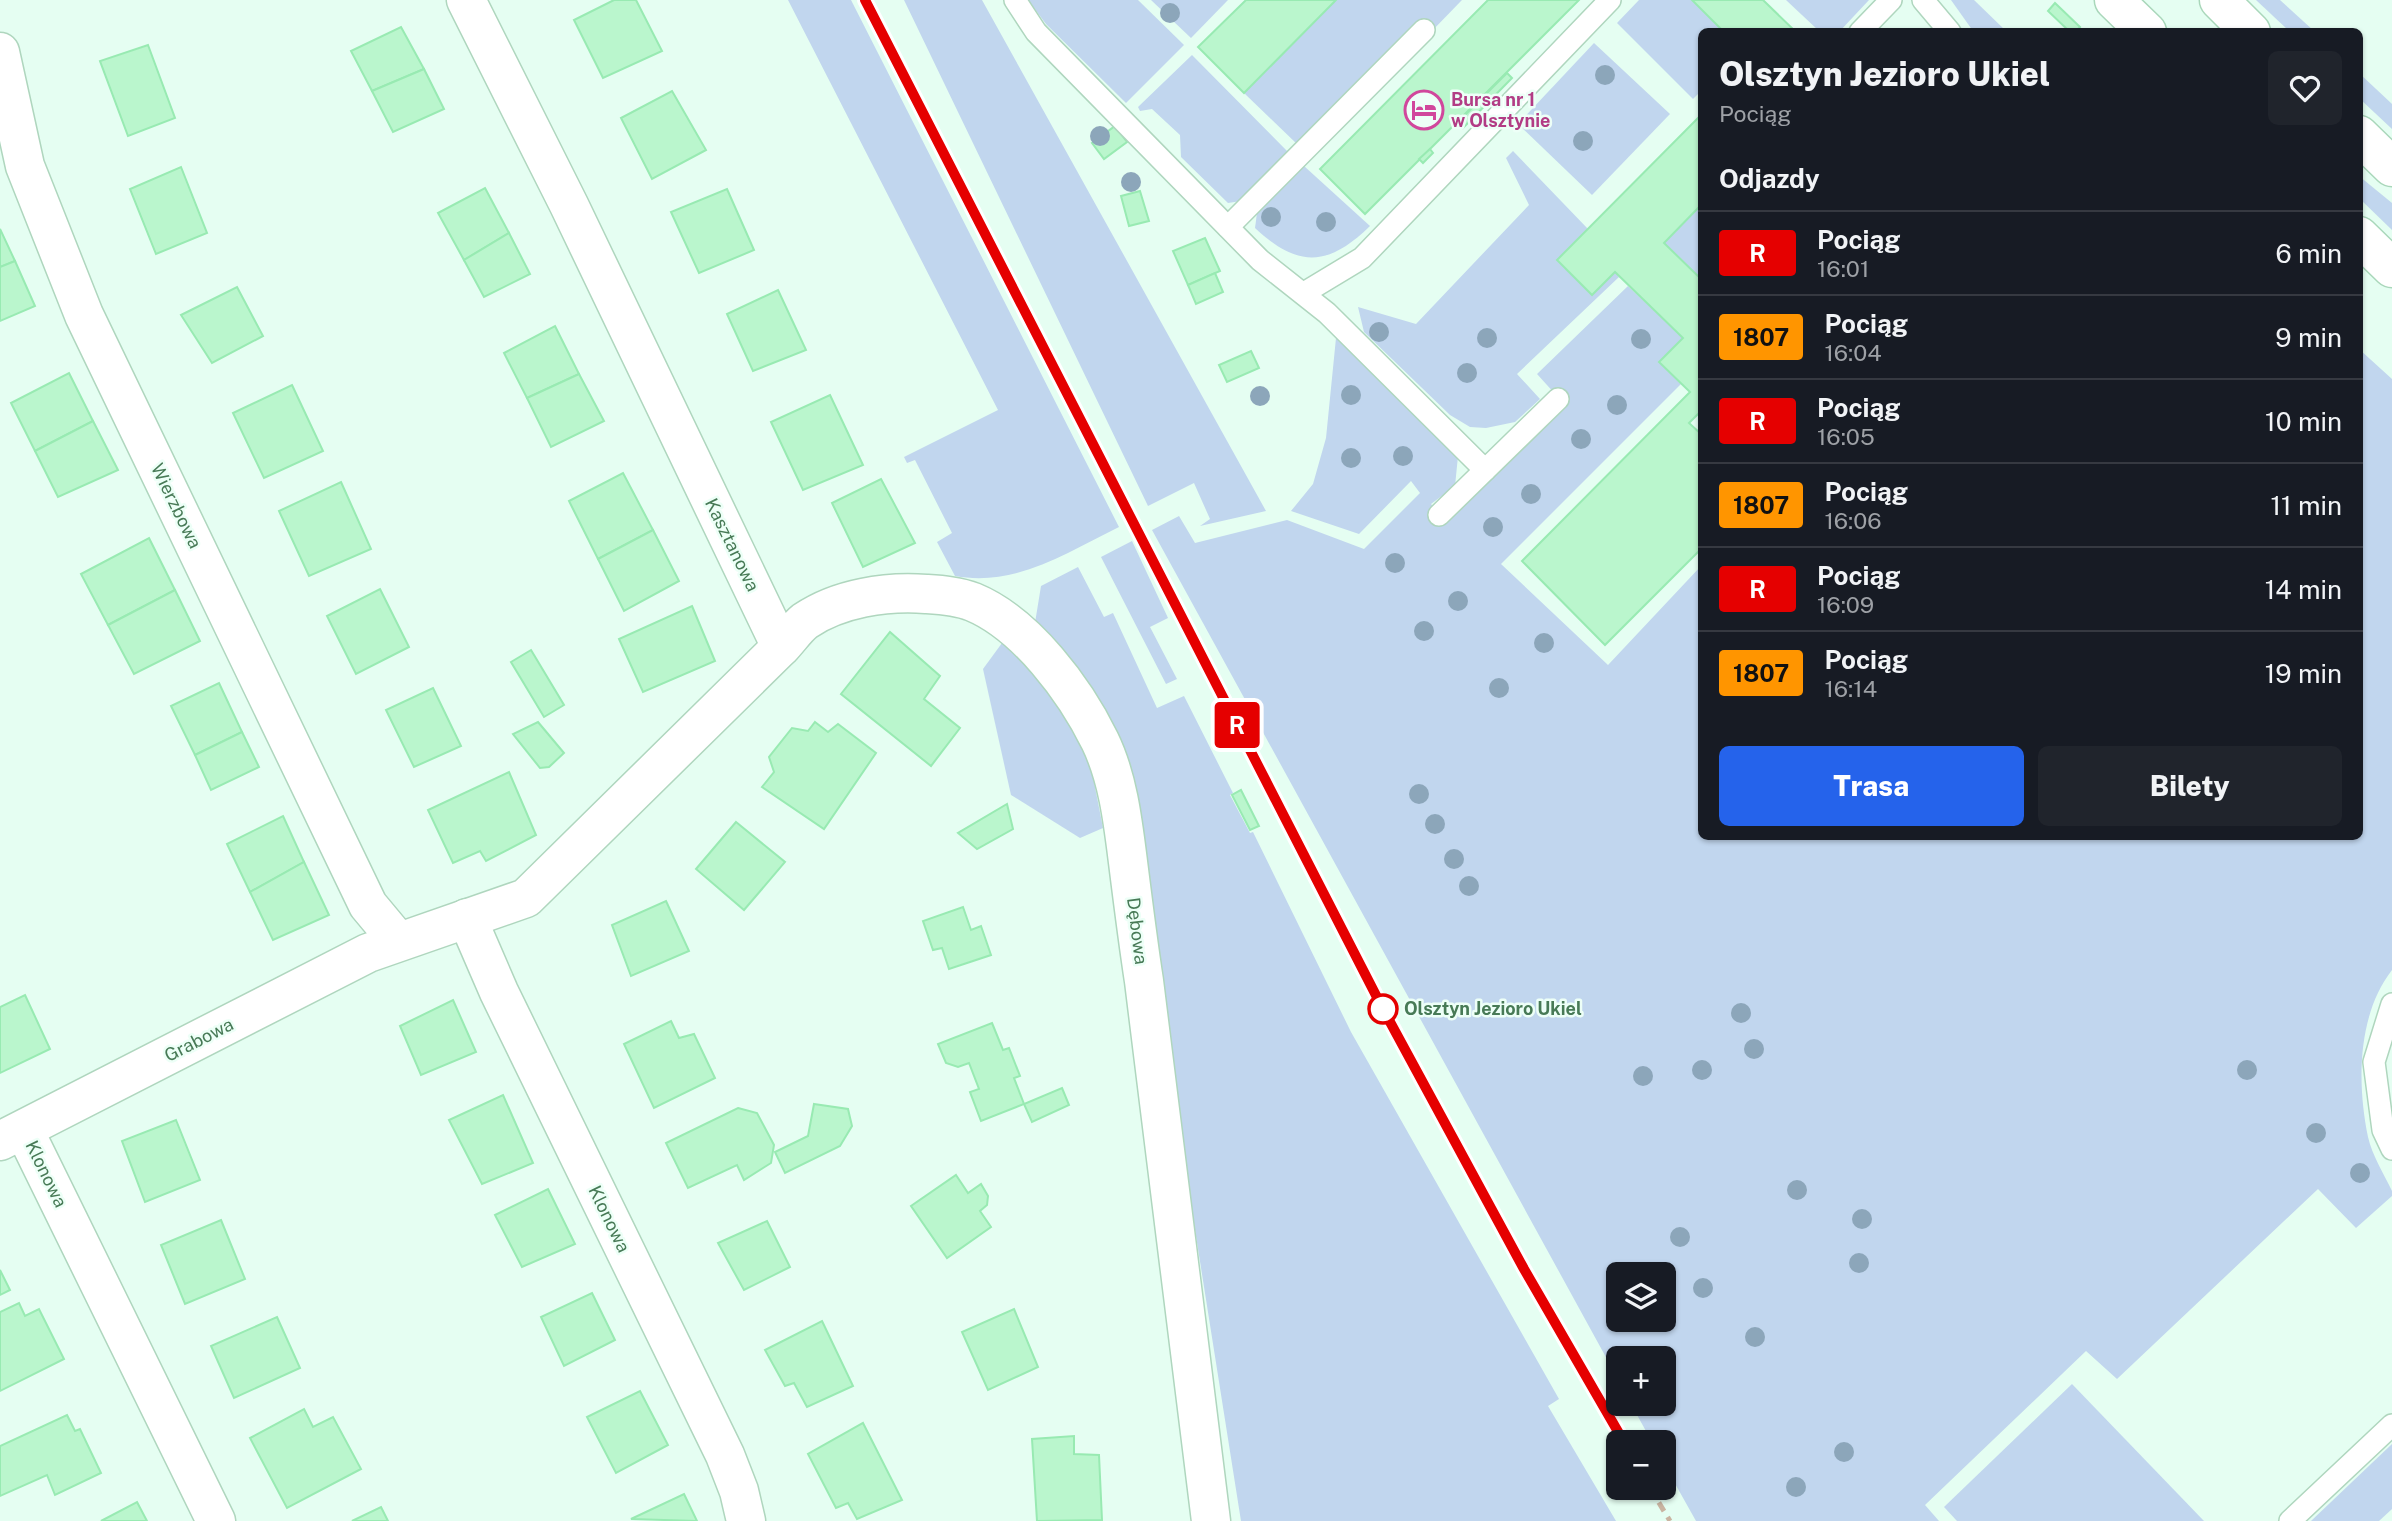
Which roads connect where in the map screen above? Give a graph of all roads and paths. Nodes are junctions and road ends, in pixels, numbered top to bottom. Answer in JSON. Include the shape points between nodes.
{"nodes":[{"id":1,"x":466,"y":0,"type":"edge"},
{"id":2,"x":1015,"y":0,"type":"edge"},
{"id":3,"x":1610,"y":0,"type":"edge"},
{"id":4,"x":1891,"y":0,"type":"edge"},
{"id":5,"x":1923,"y":0,"type":"edge"},
{"id":6,"x":2114,"y":0,"type":"edge"},
{"id":7,"x":2219,"y":0,"type":"edge"},
{"id":8,"x":1864,"y":28,"type":"edge"},
{"id":9,"x":1947,"y":28,"type":"edge"},
{"id":10,"x":2143,"y":28,"type":"edge"},
{"id":11,"x":2247,"y":28,"type":"edge"},
{"id":12,"x":1424,"y":30,"type":"dead end"},
{"id":13,"x":0,"y":52,"type":"edge"},
{"id":14,"x":2363,"y":139,"type":"edge"},
{"id":15,"x":2392,"y":167,"type":"edge"},
{"id":16,"x":1228,"y":227,"type":"junction"},
{"id":17,"x":2363,"y":240,"type":"edge"},
{"id":18,"x":2392,"y":268,"type":"edge"},
{"id":19,"x":1304,"y":293,"type":"junction"},
{"id":20,"x":1559,"y":399,"type":"dead end"},
{"id":21,"x":1485,"y":470,"type":"junction"},
{"id":22,"x":1439,"y":514,"type":"dead end"},
{"id":23,"x":781,"y":648,"type":"junction"},
{"id":24,"x":467,"y":918,"type":"junction"},
{"id":25,"x":398,"y":941,"type":"junction"},
{"id":26,"x":2392,"y":1004,"type":"edge"},
{"id":27,"x":12,"y":1135,"type":"edge"},
{"id":28,"x":2392,"y":1149,"type":"edge"},
{"id":29,"x":2392,"y":1424,"type":"edge"},
{"id":30,"x":216,"y":1521,"type":"edge"},
{"id":31,"x":746,"y":1521,"type":"edge"},
{"id":32,"x":1211,"y":1521,"type":"edge"},
{"id":33,"x":2290,"y":1521,"type":"edge"}],
"edges":[{"from":1,"to":23,"type":"street","name":"Kasztanowa"},
{"from":2,"to":16,"type":"lane","via":[[1035,32]]},
{"from":3,"to":19,"type":"lane","via":[[1362,258]]},
{"from":4,"to":8,"type":"lane"},
{"from":5,"to":9,"type":"lane"},
{"from":6,"to":10,"type":"street"},
{"from":7,"to":11,"type":"street"},
{"from":12,"to":16,"type":"lane"},
{"from":13,"to":25,"type":"street","name":"Wierzbowa","via":[[25,166],[83,314],[368,905]]},
{"from":14,"to":15,"type":"street"},
{"from":16,"to":19,"type":"lane","via":[[1260,260]]},
{"from":17,"to":18,"type":"street"},
{"from":19,"to":21,"type":"lane"},
{"from":20,"to":21,"type":"lane"},
{"from":21,"to":22,"type":"lane"},
{"from":23,"to":24,"type":"street","via":[[526,898]]},
{"from":23,"to":32,"type":"street","name":"Dębowa","via":[[804,622],[857,599],[917,593],[970,601],[1007,622],[1048,663],[1100,741],[1112,771],[1124,832]]},
{"from":24,"to":25,"type":"street"},
{"from":24,"to":31,"type":"street","name":"Klonowa","via":[[725,1455]]},
{"from":25,"to":27,"type":"street","name":"Grabowa"},
{"from":26,"to":28,"type":"lane","via":[[2374,1062],[2384,1130]]},
{"from":27,"to":30,"type":"street","name":"Klonowa"},
{"from":29,"to":33,"type":"lane"}]}
